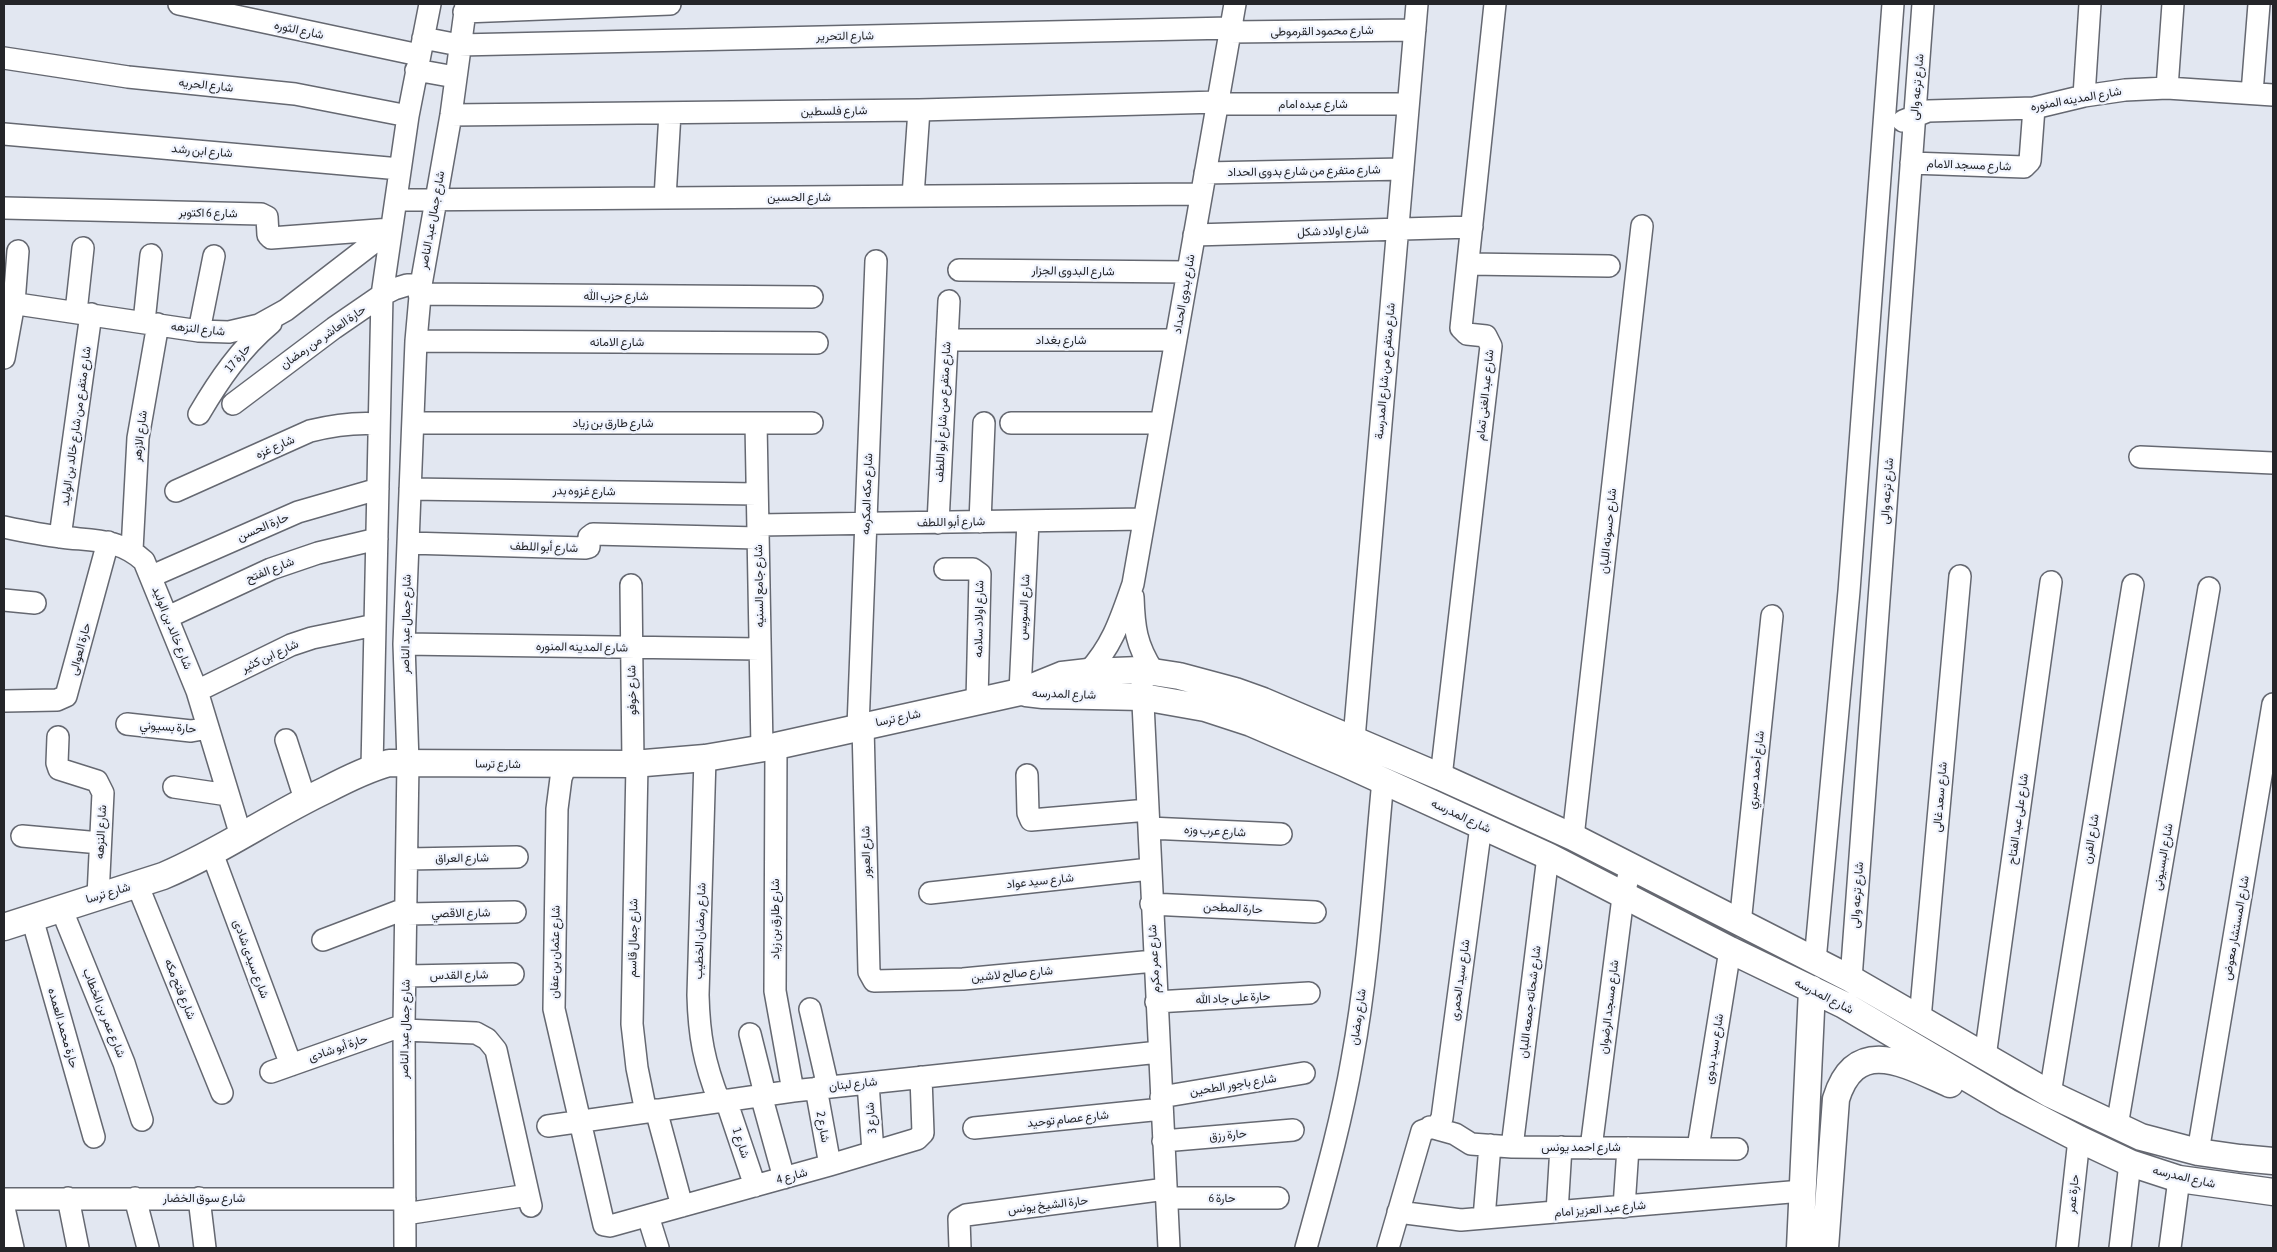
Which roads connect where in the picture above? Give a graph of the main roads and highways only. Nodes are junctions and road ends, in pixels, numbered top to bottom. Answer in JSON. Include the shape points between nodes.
{"nodes":[{"id":1,"x":1020,"y":692,"type":"junction"},
{"id":2,"x":4,"y":927,"type":"edge"},
{"id":3,"x":1812,"y":989,"type":"junction"},
{"id":4,"x":2008,"y":1102,"type":"junction"},
{"id":5,"x":2240,"y":1158,"type":"junction"},
{"id":6,"x":2273,"y":1158,"type":"edge"},
{"id":7,"x":2236,"y":1188,"type":"junction"},
{"id":8,"x":2273,"y":1192,"type":"edge"},
{"id":9,"x":1800,"y":1248,"type":"edge"},
{"id":10,"x":1825,"y":1248,"type":"edge"}],
"edges":[{"from":1,"to":2,"type":"main road","name":"شارع ترسا","via":[[705,758],[566,765],[408,762],[372,768],[306,800],[188,866]]},
{"from":1,"to":3,"type":"main road","name":"شارع المدرسه","via":[[1144,697],[1229,715],[1383,780],[1548,856]]},
{"from":1,"to":5,"type":"main road","name":"شارع المدرسه","via":[[1062,676],[1146,671],[1235,691],[1354,739],[1573,837],[1850,979],[2050,1094],[2117,1126],[2150,1140]]},
{"from":3,"to":4,"type":"main road","name":"شارع المدرسه"},
{"from":3,"to":9,"type":"main road"},
{"from":4,"to":7,"type":"main road","name":"شارع المدرسه","via":[[2130,1163],[2179,1179]]},
{"from":4,"to":10,"type":"main road","via":[[1966,1091],[1888,1059],[1869,1060],[1852,1069],[1841,1082],[1836,1099]]},
{"from":5,"to":6,"type":"main road","name":"شارع المدرسه"},
{"from":5,"to":7,"type":"main road"},
{"from":7,"to":8,"type":"main road","name":"شارع المدرسه"}]}
